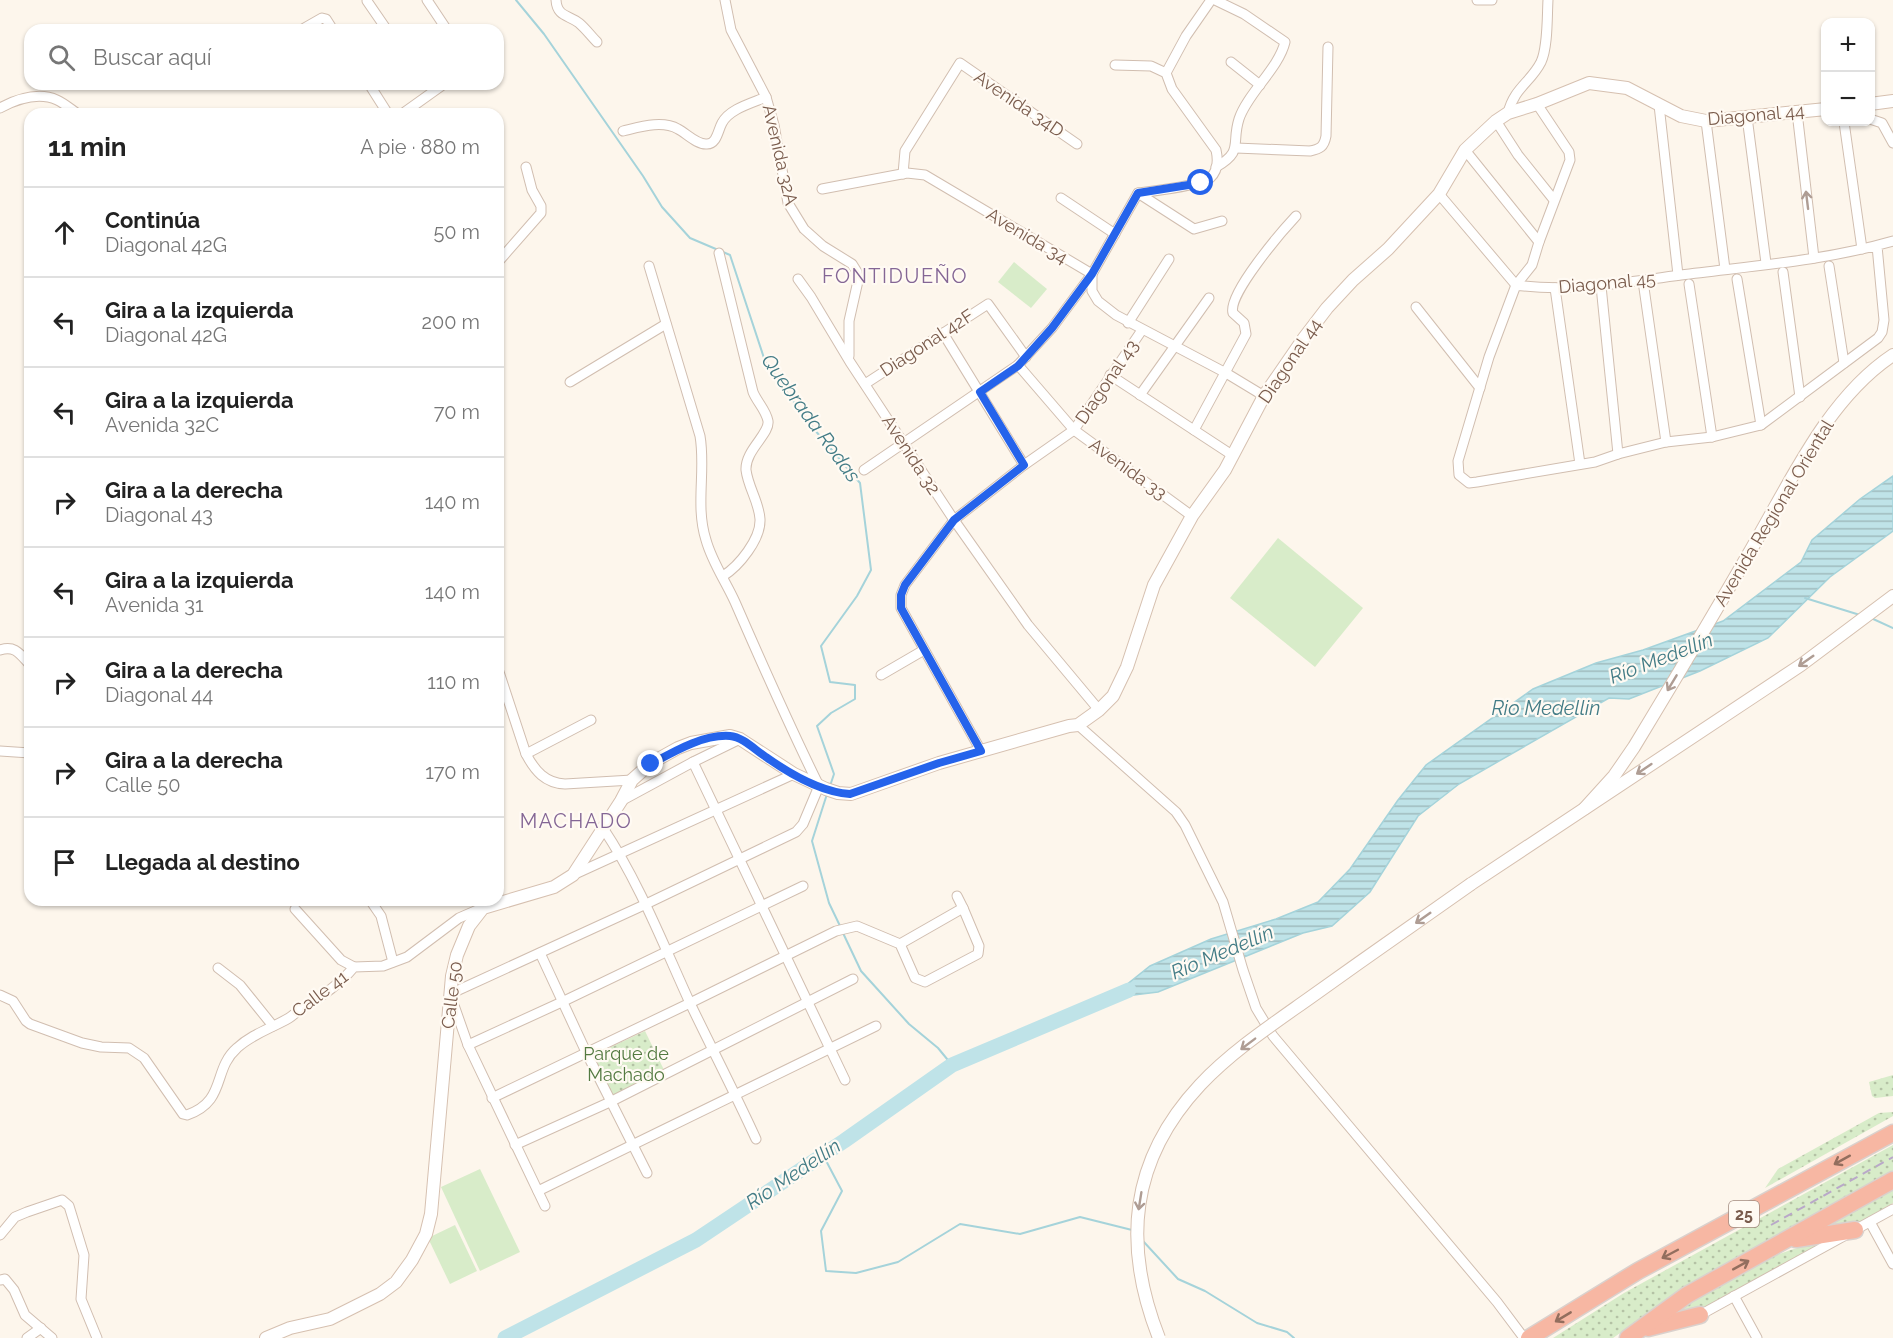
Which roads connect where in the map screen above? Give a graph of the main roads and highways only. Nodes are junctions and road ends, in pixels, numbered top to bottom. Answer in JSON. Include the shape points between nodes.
{"nodes":[{"id":1,"x":1893,"y":101,"type":"edge"},
{"id":2,"x":1875,"y":103,"type":"edge"},
{"id":3,"x":1821,"y":109,"type":"edge"},
{"id":4,"x":1893,"y":355,"type":"edge"},
{"id":5,"x":1888,"y":600,"type":"edge"},
{"id":6,"x":1585,"y":808,"type":"junction"},
{"id":7,"x":504,"y":902,"type":"edge"},
{"id":8,"x":490,"y":906,"type":"edge"},
{"id":9,"x":483,"y":908,"type":"joint"},
{"id":10,"x":1893,"y":1132,"type":"edge"},
{"id":11,"x":1893,"y":1180,"type":"edge"},
{"id":12,"x":1863,"y":1226,"type":"road end"},
{"id":13,"x":1786,"y":1241,"type":"junction"},
{"id":14,"x":1700,"y":1315,"type":"road end"},
{"id":15,"x":1633,"y":1334,"type":"edge"},
{"id":16,"x":266,"y":1338,"type":"edge"},
{"id":17,"x":1159,"y":1338,"type":"edge"},
{"id":18,"x":1529,"y":1338,"type":"edge"}],
"edges":[{"from":1,"to":2,"type":"main road"},
{"from":3,"to":7,"type":"main road","name":"Diagonal 44","via":[[1706,121],[1681,116],[1627,88],[1589,83],[1508,113],[1464,150],[1439,194],[1327,308],[1264,396],[1154,585],[1127,667],[1113,696],[1099,710],[1078,725],[939,763],[850,794],[823,788],[794,774],[740,739],[730,736],[690,743],[651,764],[632,780],[573,875],[554,887]]},
{"from":4,"to":6,"type":"main road","name":"Avenida Regional Oriental","one_way":true,"via":[[1872,369],[1837,409],[1797,469],[1634,747]]},
{"from":5,"to":6,"type":"main road","one_way":true},
{"from":6,"to":17,"type":"main road","one_way":true,"bridge":true,"via":[[1297,1007],[1201,1084],[1165,1130],[1153,1155],[1137,1222],[1138,1261]]},
{"from":8,"to":9,"type":"main road","name":"Diagonal 44"},
{"from":9,"to":16,"type":"main road","name":"Calle 50","via":[[469,926],[457,955],[450,994],[426,1234],[396,1282],[380,1294],[330,1319]]},
{"from":10,"to":18,"type":"highway","number":"25","one_way":true,"via":[[1638,1271]]},
{"from":11,"to":13,"type":"highway","number":"25"},
{"from":12,"to":13,"type":"highway"},
{"from":15,"to":13,"type":"highway","number":"25","one_way":true,"via":[[1687,1295]]},
{"from":14,"to":15,"type":"highway"}]}
